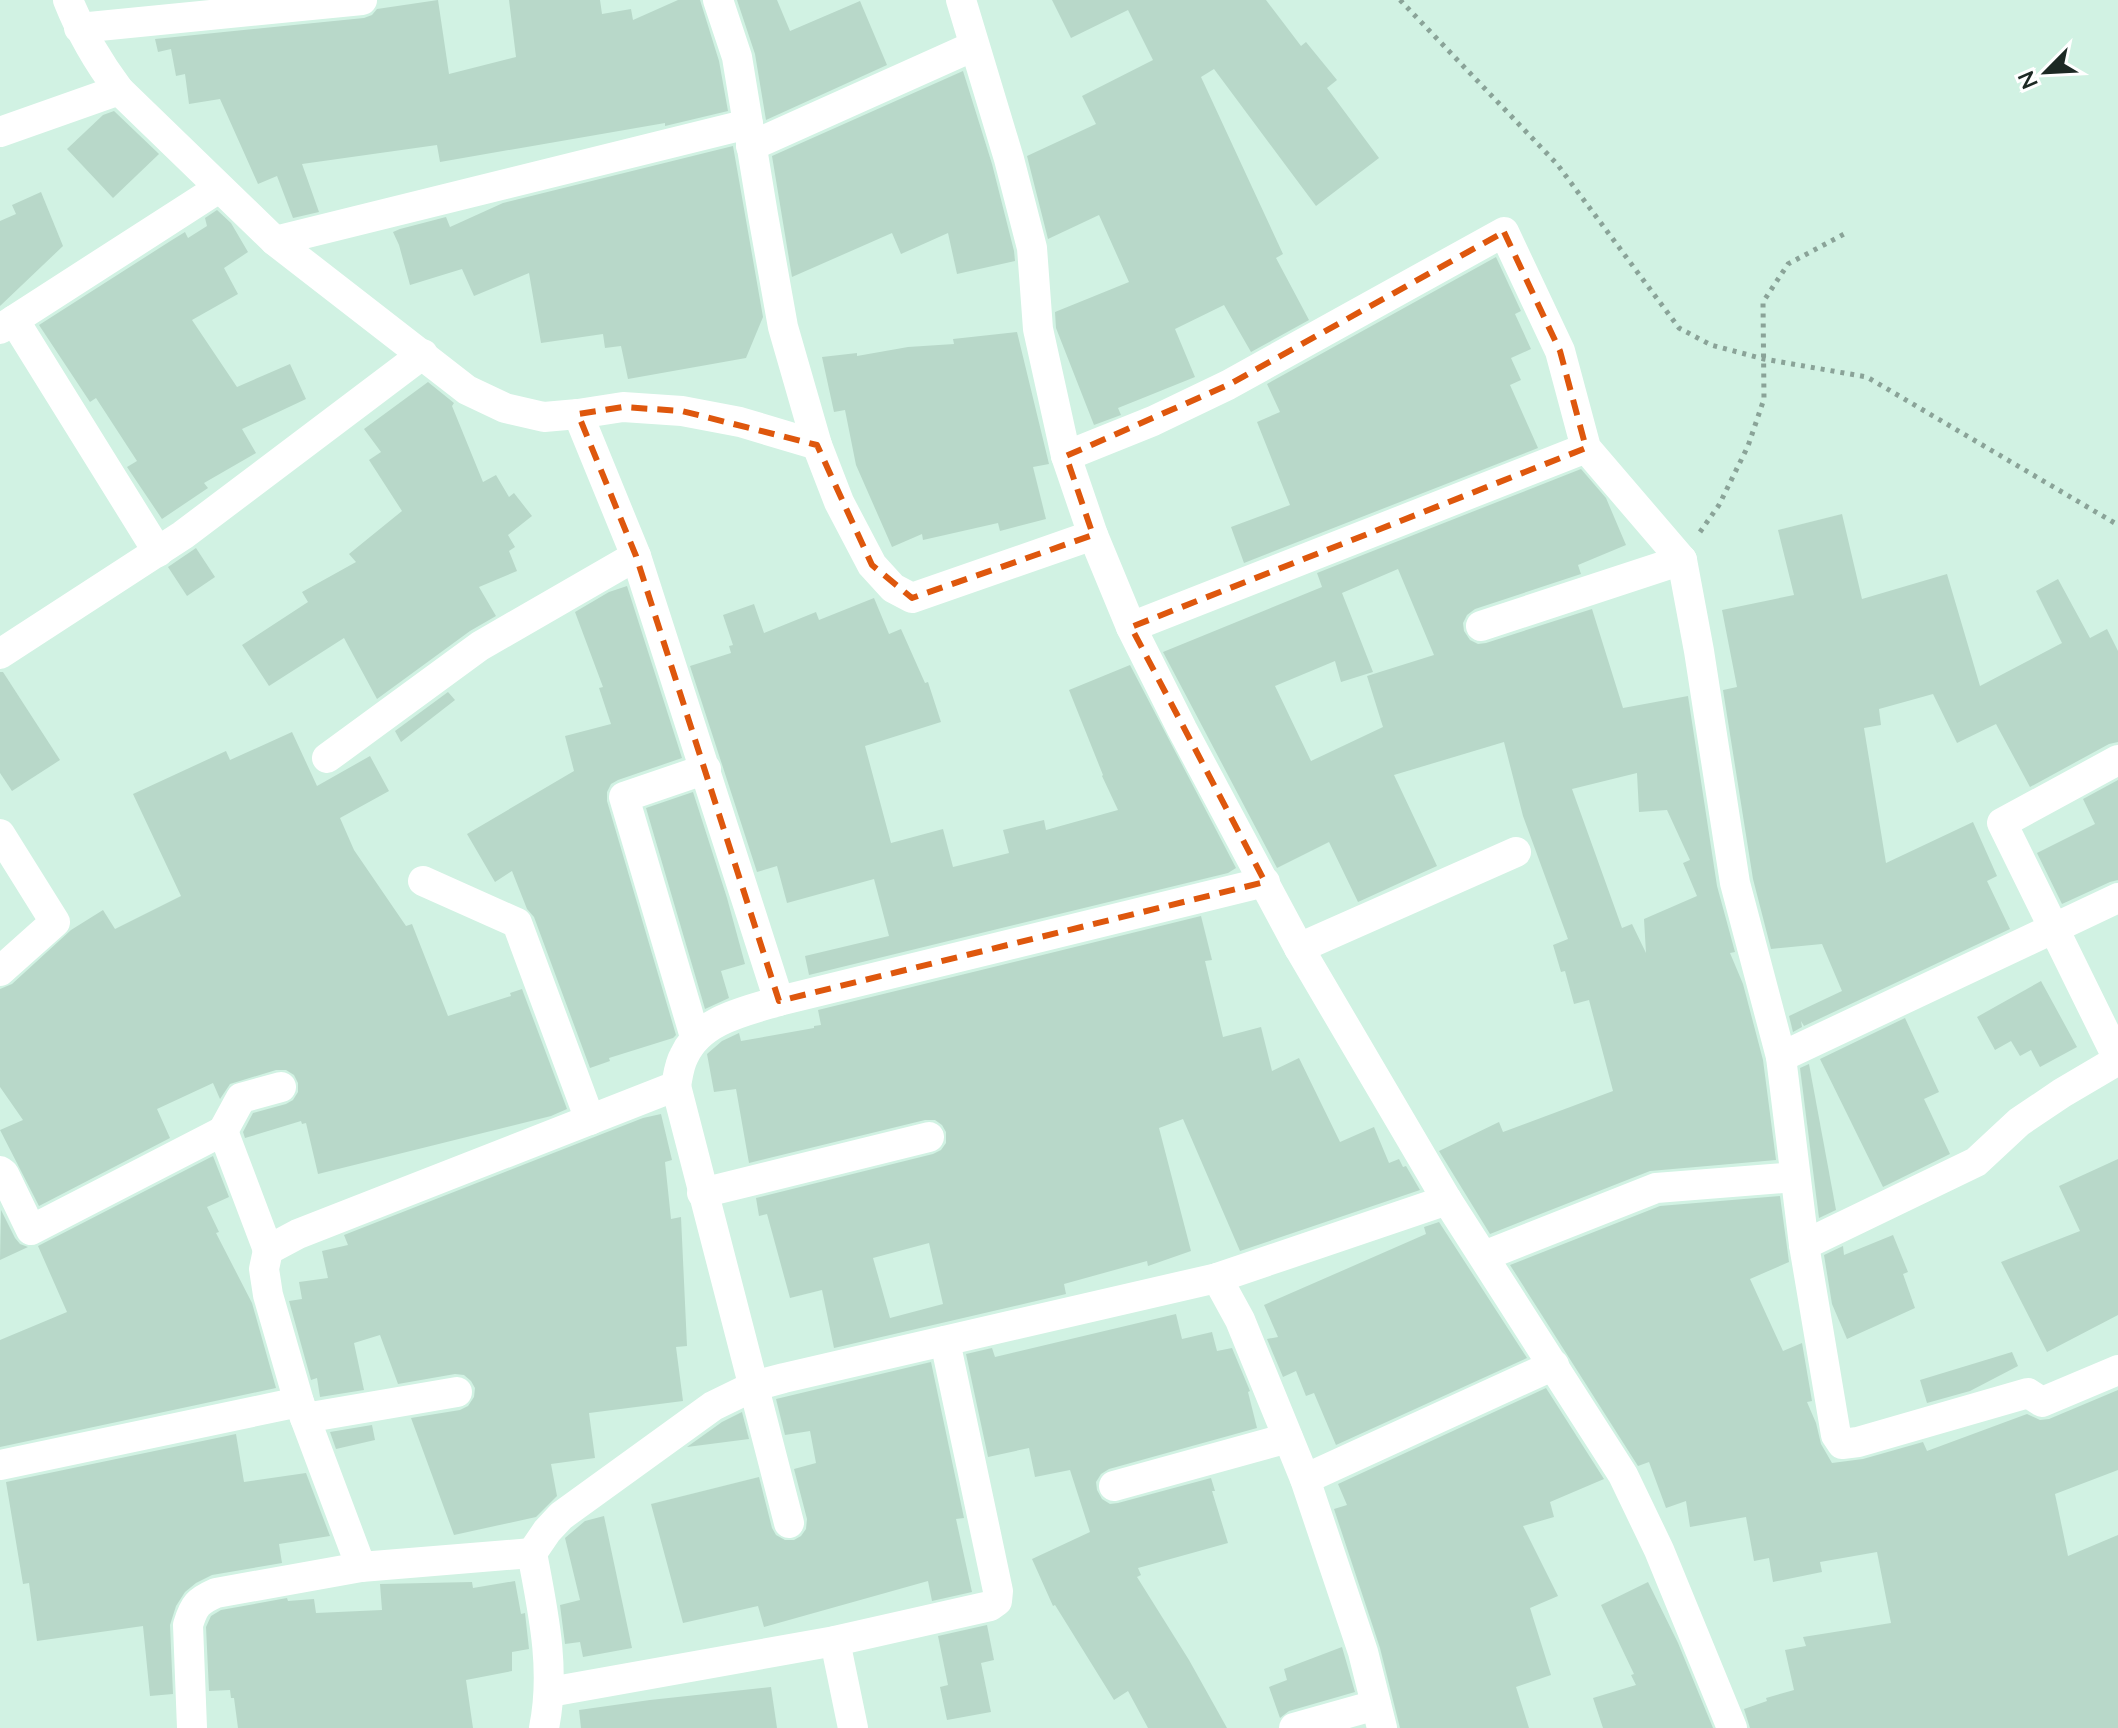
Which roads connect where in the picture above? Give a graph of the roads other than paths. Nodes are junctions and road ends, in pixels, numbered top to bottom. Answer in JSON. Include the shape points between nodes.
{"nodes":[{"id":1,"x":68,"y":0,"type":"edge"},
{"id":2,"x":362,"y":0,"type":"edge"},
{"id":3,"x":718,"y":0,"type":"edge"},
{"id":4,"x":961,"y":0,"type":"edge"},
{"id":5,"x":79,"y":28,"type":"junction"},
{"id":6,"x":974,"y":46,"type":"junction"},
{"id":7,"x":119,"y":90,"type":"junction"},
{"id":8,"x":0,"y":132,"type":"edge"},
{"id":9,"x":750,"y":135,"type":"junction"},
{"id":10,"x":219,"y":188,"type":"junction"},
{"id":11,"x":275,"y":241,"type":"junction"},
{"id":12,"x":7,"y":325,"type":"edge"},
{"id":13,"x":423,"y":354,"type":"junction"},
{"id":14,"x":578,"y":414,"type":"junction"},
{"id":15,"x":817,"y":445,"type":"junction"},
{"id":16,"x":1586,"y":448,"type":"junction"},
{"id":17,"x":1066,"y":456,"type":"junction"},
{"id":18,"x":1093,"y":535,"type":"junction"},
{"id":19,"x":158,"y":552,"type":"junction"},
{"id":20,"x":636,"y":556,"type":"junction"},
{"id":21,"x":1682,"y":560,"type":"junction"},
{"id":22,"x":1481,"y":626,"type":"dead end"},
{"id":23,"x":1131,"y":627,"type":"junction"},
{"id":24,"x":0,"y":654,"type":"edge"},
{"id":25,"x":327,"y":758,"type":"dead end"},
{"id":26,"x":2118,"y":760,"type":"edge"},
{"id":27,"x":706,"y":769,"type":"junction"},
{"id":28,"x":0,"y":834,"type":"edge"},
{"id":29,"x":1516,"y":852,"type":"dead end"},
{"id":30,"x":423,"y":881,"type":"dead end"},
{"id":31,"x":1265,"y":882,"type":"junction"},
{"id":32,"x":2118,"y":898,"type":"edge"},
{"id":33,"x":2052,"y":929,"type":"junction"},
{"id":34,"x":1299,"y":948,"type":"junction"},
{"id":35,"x":0,"y":971,"type":"edge"},
{"id":36,"x":779,"y":1001,"type":"junction"},
{"id":37,"x":695,"y":1037,"type":"junction"},
{"id":38,"x":1781,"y":1057,"type":"junction"},
{"id":39,"x":2118,"y":1060,"type":"edge"},
{"id":40,"x":676,"y":1086,"type":"junction"},
{"id":41,"x":281,"y":1087,"type":"dead end"},
{"id":42,"x":590,"y":1120,"type":"junction"},
{"id":43,"x":223,"y":1131,"type":"junction"},
{"id":44,"x":929,"y":1137,"type":"dead end"},
{"id":45,"x":0,"y":1171,"type":"edge"},
{"id":46,"x":1795,"y":1177,"type":"junction"},
{"id":47,"x":702,"y":1193,"type":"junction"},
{"id":48,"x":1447,"y":1200,"type":"junction"},
{"id":49,"x":1804,"y":1245,"type":"junction"},
{"id":50,"x":268,"y":1250,"type":"junction"},
{"id":51,"x":1484,"y":1256,"type":"junction"},
{"id":52,"x":1217,"y":1278,"type":"junction"},
{"id":53,"x":945,"y":1341,"type":"junction"},
{"id":54,"x":1554,"y":1365,"type":"junction"},
{"id":55,"x":2118,"y":1370,"type":"edge"},
{"id":56,"x":754,"y":1386,"type":"junction"},
{"id":57,"x":457,"y":1392,"type":"dead end"},
{"id":58,"x":302,"y":1410,"type":"junction"},
{"id":59,"x":1288,"y":1438,"type":"junction"},
{"id":60,"x":0,"y":1465,"type":"edge"},
{"id":61,"x":1305,"y":1479,"type":"junction"},
{"id":62,"x":1114,"y":1486,"type":"dead end"},
{"id":63,"x":789,"y":1523,"type":"dead end"},
{"id":64,"x":532,"y":1553,"type":"junction"},
{"id":65,"x":361,"y":1567,"type":"junction"},
{"id":66,"x":835,"y":1641,"type":"junction"},
{"id":67,"x":550,"y":1692,"type":"junction"},
{"id":68,"x":1379,"y":1717,"type":"edge"},
{"id":69,"x":192,"y":1728,"type":"edge"},
{"id":70,"x":544,"y":1728,"type":"edge"},
{"id":71,"x":853,"y":1728,"type":"edge"},
{"id":72,"x":1294,"y":1728,"type":"edge"},
{"id":73,"x":1732,"y":1728,"type":"edge"}],
"edges":[{"from":1,"to":5,"type":"street"},
{"from":2,"to":5,"type":"street"},
{"from":3,"to":9,"type":"street","via":[[737,57]]},
{"from":4,"to":6,"type":"street"},
{"from":5,"to":7,"type":"street"},
{"from":6,"to":9,"type":"street"},
{"from":6,"to":17,"type":"street","via":[[1032,248],[1038,329]]},
{"from":7,"to":8,"type":"street"},
{"from":7,"to":10,"type":"street"},
{"from":9,"to":11,"type":"street"},
{"from":9,"to":15,"type":"street","via":[[783,327]]},
{"from":10,"to":11,"type":"street"},
{"from":10,"to":12,"type":"street"},
{"from":11,"to":13,"type":"street"},
{"from":12,"to":19,"type":"street"},
{"from":13,"to":14,"type":"street","via":[[467,390],[505,408],[544,417]]},
{"from":13,"to":19,"type":"street"},
{"from":14,"to":15,"type":"street","via":[[623,407],[682,411]]},
{"from":14,"to":20,"type":"street"},
{"from":15,"to":18,"type":"street","via":[[872,565],[893,588],[912,598]]},
{"from":16,"to":17,"type":"street","via":[[1560,351],[1504,232],[1228,385]]},
{"from":16,"to":21,"type":"street"},
{"from":16,"to":23,"type":"street"},
{"from":17,"to":18,"type":"street"},
{"from":18,"to":23,"type":"street"},
{"from":19,"to":24,"type":"street"},
{"from":20,"to":25,"type":"street","via":[[480,646]]},
{"from":20,"to":27,"type":"street"},
{"from":21,"to":22,"type":"street"},
{"from":21,"to":38,"type":"street","via":[[1735,883]]},
{"from":23,"to":31,"type":"street"},
{"from":26,"to":33,"type":"street","via":[[2002,823]]},
{"from":27,"to":36,"type":"street"},
{"from":27,"to":37,"type":"street","via":[[624,797]]},
{"from":28,"to":35,"type":"street","via":[[55,922]]},
{"from":29,"to":34,"type":"street"},
{"from":30,"to":42,"type":"street","via":[[517,923]]},
{"from":31,"to":34,"type":"street"},
{"from":31,"to":36,"type":"street"},
{"from":32,"to":33,"type":"street"},
{"from":33,"to":38,"type":"street"},
{"from":33,"to":39,"type":"street"},
{"from":34,"to":48,"type":"street"},
{"from":36,"to":37,"type":"street","via":[[739,1013]]},
{"from":37,"to":40,"type":"street"},
{"from":38,"to":46,"type":"street"},
{"from":39,"to":49,"type":"street","via":[[2019,1122],[1976,1162]]},
{"from":40,"to":42,"type":"street"},
{"from":40,"to":47,"type":"street"},
{"from":41,"to":43,"type":"street","via":[[241,1098]]},
{"from":42,"to":50,"type":"street"},
{"from":43,"to":45,"type":"street","via":[[31,1230]]},
{"from":43,"to":50,"type":"street"},
{"from":44,"to":47,"type":"street"},
{"from":46,"to":49,"type":"street"},
{"from":46,"to":51,"type":"street","via":[[1656,1188]]},
{"from":47,"to":56,"type":"street"},
{"from":48,"to":51,"type":"street"},
{"from":48,"to":52,"type":"street"},
{"from":49,"to":55,"type":"street","via":[[1836,1435],[1842,1444],[2028,1393],[2042,1402]]},
{"from":50,"to":58,"type":"street","via":[[268,1295]]},
{"from":51,"to":54,"type":"street"},
{"from":52,"to":53,"type":"street"},
{"from":52,"to":59,"type":"street"},
{"from":53,"to":56,"type":"street"},
{"from":53,"to":66,"type":"street","via":[[997,1601]]},
{"from":54,"to":61,"type":"street"},
{"from":54,"to":73,"type":"street","via":[[1623,1475]]},
{"from":56,"to":63,"type":"street"},
{"from":56,"to":64,"type":"street","via":[[713,1406],[561,1516]]},
{"from":57,"to":58,"type":"street"},
{"from":58,"to":60,"type":"street"},
{"from":58,"to":65,"type":"street"},
{"from":59,"to":61,"type":"street"},
{"from":59,"to":62,"type":"street"},
{"from":61,"to":68,"type":"street","via":[[1363,1652]]},
{"from":64,"to":65,"type":"street"},
{"from":64,"to":67,"type":"street","via":[[546,1629]]},
{"from":65,"to":69,"type":"street","via":[[200,1600],[188,1625]]},
{"from":66,"to":67,"type":"street"},
{"from":66,"to":71,"type":"street"},
{"from":67,"to":70,"type":"street"},
{"from":68,"to":72,"type":"street"}]}
